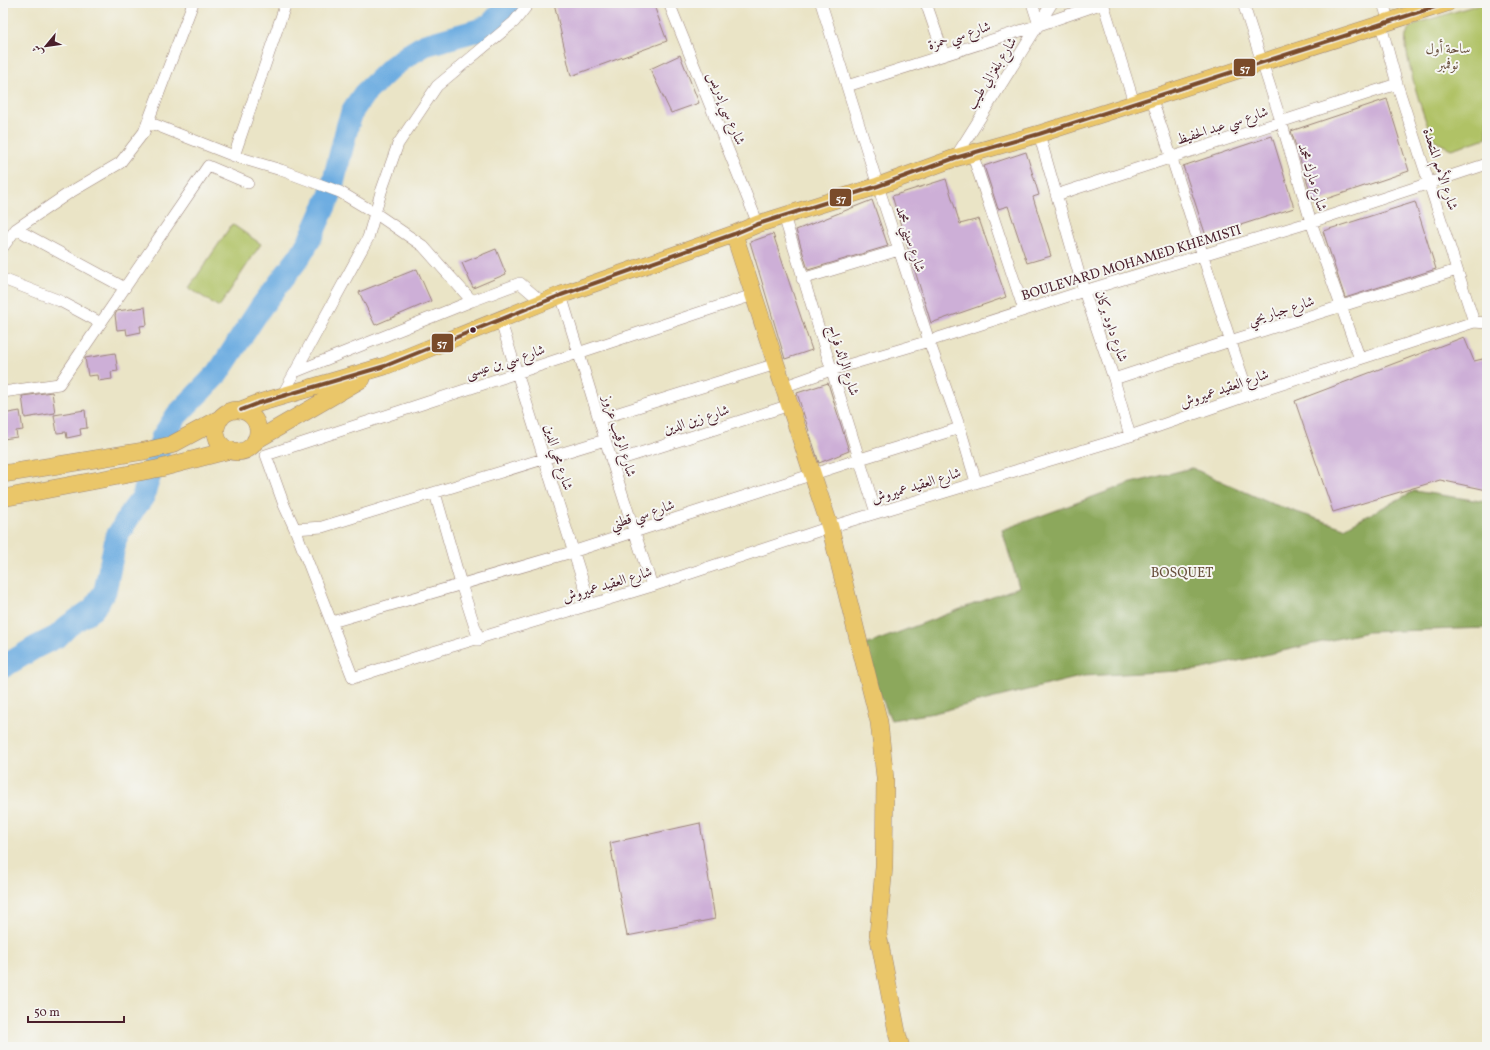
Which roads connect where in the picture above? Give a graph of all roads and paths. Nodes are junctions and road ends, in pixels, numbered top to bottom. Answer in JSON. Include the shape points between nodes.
{"nodes":[{"id":1,"x":193,"y":3,"type":"edge"},
{"id":2,"x":286,"y":3,"type":"edge"},
{"id":3,"x":530,"y":3,"type":"edge"},
{"id":4,"x":669,"y":3,"type":"edge"},
{"id":5,"x":821,"y":3,"type":"edge"},
{"id":6,"x":926,"y":3,"type":"edge"},
{"id":7,"x":1032,"y":3,"type":"edge"},
{"id":8,"x":1052,"y":3,"type":"edge"},
{"id":9,"x":1103,"y":3,"type":"edge"},
{"id":10,"x":1243,"y":3,"type":"edge"},
{"id":11,"x":1383,"y":3,"type":"edge"},
{"id":12,"x":1447,"y":3,"type":"edge"},
{"id":13,"x":1385,"y":24,"type":"junction"},
{"id":14,"x":1039,"y":25,"type":"junction"},
{"id":15,"x":944,"y":55,"type":"junction"},
{"id":16,"x":1261,"y":62,"type":"junction"},
{"id":17,"x":1398,"y":84,"type":"junction"},
{"id":18,"x":847,"y":86,"type":"junction"},
{"id":19,"x":1151,"y":97,"type":"junction"},
{"id":20,"x":1134,"y":103,"type":"junction"},
{"id":21,"x":1281,"y":121,"type":"junction"},
{"id":22,"x":148,"y":122,"type":"junction"},
{"id":23,"x":1039,"y":134,"type":"junction"},
{"id":24,"x":972,"y":153,"type":"junction"},
{"id":25,"x":234,"y":156,"type":"junction"},
{"id":26,"x":1172,"y":157,"type":"junction"},
{"id":27,"x":955,"y":158,"type":"junction"},
{"id":28,"x":1487,"y":164,"type":"edge"},
{"id":29,"x":248,"y":183,"type":"dead end"},
{"id":30,"x":1430,"y":183,"type":"junction"},
{"id":31,"x":878,"y":186,"type":"junction"},
{"id":32,"x":1056,"y":195,"type":"junction"},
{"id":33,"x":375,"y":212,"type":"junction"},
{"id":34,"x":784,"y":216,"type":"junction"},
{"id":35,"x":1311,"y":222,"type":"junction"},
{"id":36,"x":758,"y":224,"type":"junction"},
{"id":37,"x":16,"y":229,"type":"junction"},
{"id":38,"x":734,"y":234,"type":"junction"},
{"id":39,"x":3,"y":247,"type":"edge"},
{"id":40,"x":899,"y":250,"type":"junction"},
{"id":41,"x":1203,"y":255,"type":"junction"},
{"id":42,"x":1457,"y":270,"type":"junction"},
{"id":43,"x":802,"y":279,"type":"junction"},
{"id":44,"x":3,"y":280,"type":"edge"},
{"id":45,"x":125,"y":288,"type":"junction"},
{"id":46,"x":1084,"y":291,"type":"junction"},
{"id":47,"x":753,"y":294,"type":"junction"},
{"id":48,"x":561,"y":295,"type":"junction"},
{"id":49,"x":472,"y":301,"type":"junction"},
{"id":50,"x":542,"y":302,"type":"junction"},
{"id":51,"x":1342,"y":307,"type":"junction"},
{"id":52,"x":1024,"y":310,"type":"junction"},
{"id":53,"x":500,"y":320,"type":"junction"},
{"id":54,"x":1474,"y":322,"type":"junction"},
{"id":55,"x":101,"y":323,"type":"junction"},
{"id":56,"x":1487,"y":323,"type":"edge"},
{"id":57,"x":929,"y":341,"type":"junction"},
{"id":58,"x":1230,"y":341,"type":"junction"},
{"id":59,"x":578,"y":354,"type":"junction"},
{"id":60,"x":1360,"y":359,"type":"junction"},
{"id":61,"x":776,"y":364,"type":"junction"},
{"id":62,"x":385,"y":366,"type":"junction"},
{"id":63,"x":831,"y":370,"type":"junction"},
{"id":64,"x":294,"y":372,"type":"junction"},
{"id":65,"x":517,"y":373,"type":"junction"},
{"id":66,"x":1114,"y":379,"type":"junction"},
{"id":67,"x":783,"y":387,"type":"junction"},
{"id":68,"x":3,"y":392,"type":"edge"},
{"id":69,"x":1249,"y":395,"type":"junction"},
{"id":70,"x":282,"y":396,"type":"junction"},
{"id":71,"x":790,"y":405,"type":"junction"},
{"id":72,"x":241,"y":410,"type":"junction"},
{"id":73,"x":221,"y":418,"type":"junction"},
{"id":74,"x":599,"y":419,"type":"junction"},
{"id":75,"x":960,"y":428,"type":"junction"},
{"id":76,"x":1130,"y":436,"type":"junction"},
{"id":77,"x":605,"y":440,"type":"junction"},
{"id":78,"x":256,"y":441,"type":"junction"},
{"id":79,"x":230,"y":450,"type":"junction"},
{"id":80,"x":860,"y":459,"type":"junction"},
{"id":81,"x":544,"y":460,"type":"junction"},
{"id":82,"x":612,"y":462,"type":"junction"},
{"id":83,"x":3,"y":474,"type":"edge"},
{"id":84,"x":814,"y":474,"type":"junction"},
{"id":85,"x":976,"y":482,"type":"junction"},
{"id":86,"x":434,"y":493,"type":"junction"},
{"id":87,"x":3,"y":498,"type":"edge"},
{"id":88,"x":876,"y":513,"type":"junction"},
{"id":89,"x":830,"y":527,"type":"junction"},
{"id":90,"x":295,"y":530,"type":"junction"},
{"id":91,"x":634,"y":533,"type":"junction"},
{"id":92,"x":572,"y":552,"type":"junction"},
{"id":93,"x":461,"y":584,"type":"junction"},
{"id":94,"x":652,"y":586,"type":"junction"},
{"id":95,"x":590,"y":604,"type":"junction"},
{"id":96,"x":332,"y":622,"type":"junction"},
{"id":97,"x":478,"y":640,"type":"junction"},
{"id":98,"x":901,"y":1047,"type":"edge"}],
"edges":[{"from":1,"to":22,"type":"street"},
{"from":2,"to":25,"type":"street"},
{"from":3,"to":33,"type":"street","via":[[514,22],[437,86],[398,144]]},
{"from":4,"to":36,"type":"street","name":"شارع سي إدريس"},
{"from":5,"to":18,"type":"street","name":"شارع سيني محمد"},
{"from":6,"to":15,"type":"street"},
{"from":7,"to":14,"type":"street"},
{"from":8,"to":14,"type":"street","name":"شارع بلغزالي طيب"},
{"from":9,"to":14,"type":"street","name":"شارع سي حمزة"},
{"from":9,"to":20,"type":"street"},
{"from":10,"to":16,"type":"street","name":"شارع مارك محمد"},
{"from":11,"to":13,"type":"street","name":"شارع الأمم المتحدة"},
{"from":12,"to":13,"type":"main road"},
{"from":13,"to":16,"type":"main road"},
{"from":13,"to":17,"type":"street","name":"شارع الأمم المتحدة"},
{"from":14,"to":15,"type":"street","name":"شارع سي حمزة"},
{"from":14,"to":27,"type":"street","name":"شارع بلغزالي طيب"},
{"from":15,"to":18,"type":"street","name":"شارع سي حمزة"},
{"from":16,"to":19,"type":"main road"},
{"from":16,"to":21,"type":"street","name":"شارع مارك محمد"},
{"from":17,"to":21,"type":"street","name":"شارع سي عبد الحفيظ"},
{"from":17,"to":30,"type":"street","name":"شارع الأمم المتحدة"},
{"from":18,"to":31,"type":"street","name":"شارع سيني محمد"},
{"from":19,"to":20,"type":"main road"},
{"from":19,"to":26,"type":"street"},
{"from":20,"to":23,"type":"main road"},
{"from":21,"to":26,"type":"street","name":"شارع سي عبد الحفيظ"},
{"from":21,"to":35,"type":"street","name":"شارع مارك محمد"},
{"from":22,"to":25,"type":"street"},
{"from":22,"to":37,"type":"street","via":[[144,132],[120,163]]},
{"from":23,"to":24,"type":"main road"},
{"from":23,"to":32,"type":"street","name":"شارع داود بركان"},
{"from":24,"to":27,"type":"main road"},
{"from":24,"to":52,"type":"street"},
{"from":25,"to":33,"type":"street","via":[[340,192]]},
{"from":26,"to":32,"type":"street","name":"شارع سي عبد الحفيظ"},
{"from":26,"to":41,"type":"street"},
{"from":27,"to":31,"type":"main road"},
{"from":28,"to":30,"type":"street","name":"BOULEVARD MOHAMED KHEMISTI"},
{"from":29,"to":45,"type":"street","via":[[208,166]]},
{"from":30,"to":35,"type":"street","name":"BOULEVARD MOHAMED KHEMISTI"},
{"from":30,"to":42,"type":"street","name":"شارع الأمم المتحدة"},
{"from":31,"to":34,"type":"main road"},
{"from":31,"to":40,"type":"street","name":"شارع سيني محمد"},
{"from":32,"to":46,"type":"street","name":"شارع داود بركان"},
{"from":33,"to":49,"type":"street","via":[[424,246]]},
{"from":33,"to":64,"type":"street","via":[[368,238]]},
{"from":34,"to":36,"type":"main road"},
{"from":34,"to":43,"type":"street","name":"شارع الرائد فراج"},
{"from":35,"to":41,"type":"street","name":"BOULEVARD MOHAMED KHEMISTI"},
{"from":35,"to":51,"type":"street","name":"شارع مارك محمد"},
{"from":36,"to":38,"type":"main road"},
{"from":37,"to":39,"type":"street"},
{"from":37,"to":45,"type":"street"},
{"from":38,"to":47,"type":"main road"},
{"from":38,"to":48,"type":"main road"},
{"from":40,"to":43,"type":"street"},
{"from":40,"to":57,"type":"street","name":"شارع سيني محمد"},
{"from":41,"to":46,"type":"street","name":"BOULEVARD MOHAMED KHEMISTI"},
{"from":41,"to":58,"type":"street"},
{"from":42,"to":51,"type":"street","name":"شارع جبار يحي"},
{"from":42,"to":54,"type":"street","name":"شارع الأمم المتحدة"},
{"from":43,"to":63,"type":"street","name":"شارع الرائد فراج"},
{"from":44,"to":55,"type":"street","via":[[60,301]]},
{"from":45,"to":55,"type":"street"},
{"from":46,"to":52,"type":"street","name":"BOULEVARD MOHAMED KHEMISTI"},
{"from":46,"to":66,"type":"street","name":"شارع داود بركان"},
{"from":47,"to":59,"type":"street","name":"شارع سي بن عيسى"},
{"from":47,"to":61,"type":"main road"},
{"from":48,"to":50,"type":"main road"},
{"from":48,"to":59,"type":"street","name":"شارع الرقيب عزوز"},
{"from":49,"to":50,"type":"street","via":[[520,283]]},
{"from":49,"to":64,"type":"street"},
{"from":50,"to":53,"type":"main road"},
{"from":51,"to":58,"type":"street","name":"شارع جبار يحي"},
{"from":51,"to":60,"type":"street","name":"شارع مارك محمد"},
{"from":52,"to":57,"type":"street","name":"BOULEVARD MOHAMED KHEMISTI"},
{"from":53,"to":62,"type":"main road"},
{"from":53,"to":65,"type":"street","name":"شارع محي الدين"},
{"from":54,"to":56,"type":"street","name":"شارع العقيد عميروش"},
{"from":54,"to":60,"type":"street","name":"شارع العقيد عميروش"},
{"from":55,"to":68,"type":"street","via":[[59,384]]},
{"from":57,"to":63,"type":"street","name":"BOULEVARD MOHAMED KHEMISTI"},
{"from":57,"to":75,"type":"street","name":"شارع سيني محمد"},
{"from":58,"to":66,"type":"street","name":"شارع جبار يحي"},
{"from":58,"to":69,"type":"street"},
{"from":59,"to":65,"type":"street","name":"شارع سي بن عيسى"},
{"from":59,"to":74,"type":"street","name":"شارع الرقيب عزوز"},
{"from":60,"to":69,"type":"street","name":"شارع العقيد عميروش"},
{"from":61,"to":67,"type":"main road"},
{"from":61,"to":74,"type":"street","name":"شارع زين الدين"},
{"from":62,"to":70,"type":"main road"},
{"from":62,"to":78,"type":"main road"},
{"from":63,"to":67,"type":"street","name":"BOULEVARD MOHAMED KHEMISTI"},
{"from":63,"to":80,"type":"street","name":"شارع الرائد فراج"},
{"from":64,"to":70,"type":"street"},
{"from":65,"to":81,"type":"street","name":"شارع محي الدين"},
{"from":65,"to":90,"type":"street","name":"شارع سي بن عيسى","via":[[266,455]]},
{"from":66,"to":76,"type":"street","name":"شارع داود بركان"},
{"from":67,"to":71,"type":"main road"},
{"from":69,"to":76,"type":"street","name":"شارع العقيد عميروش"},
{"from":70,"to":72,"type":"main road"},
{"from":71,"to":82,"type":"street","name":"شارع زين الدين"},
{"from":71,"to":84,"type":"main road"},
{"from":72,"to":73,"type":"main road","via":[[233,410]]},
{"from":72,"to":78,"type":"main road","via":[[254,418],[258,426]]},
{"from":73,"to":79,"type":"main road","via":[[217,425],[217,433],[219,440]]},
{"from":73,"to":83,"type":"main road","via":[[171,445]]},
{"from":74,"to":77,"type":"street","name":"شارع الرقيب عزوز"},
{"from":75,"to":80,"type":"street","name":"شارع سي قطني"},
{"from":75,"to":85,"type":"street","name":"شارع سيني محمد"},
{"from":76,"to":85,"type":"street","name":"شارع العقيد عميروش"},
{"from":77,"to":81,"type":"street"},
{"from":77,"to":82,"type":"street","name":"شارع الرقيب عزوز"},
{"from":78,"to":79,"type":"main road","via":[[244,450]]},
{"from":79,"to":87,"type":"main road","via":[[161,468]]},
{"from":80,"to":84,"type":"street","name":"شارع سي قطني"},
{"from":80,"to":88,"type":"street","name":"شارع الرائد فراج"},
{"from":81,"to":86,"type":"street"},
{"from":81,"to":92,"type":"street","name":"شارع محي الدين"},
{"from":82,"to":91,"type":"street","name":"شارع الرقيب عزوز"},
{"from":84,"to":89,"type":"main road"},
{"from":84,"to":91,"type":"street","name":"شارع سي قطني"},
{"from":85,"to":88,"type":"street","name":"شارع العقيد عميروش"},
{"from":86,"to":90,"type":"street","via":[[322,527]]},
{"from":86,"to":93,"type":"street"},
{"from":88,"to":89,"type":"street","name":"شارع العقيد عميروش"},
{"from":89,"to":94,"type":"street","name":"شارع العقيد عميروش"},
{"from":89,"to":98,"type":"main road","via":[[879,722],[885,778],[884,867],[878,934]]},
{"from":90,"to":96,"type":"street"},
{"from":91,"to":92,"type":"street","name":"شارع سي قطني"},
{"from":91,"to":94,"type":"street","name":"شارع الرقيب عزوز"},
{"from":92,"to":93,"type":"street","name":"شارع سي قطني"},
{"from":92,"to":95,"type":"street","name":"شارع محي الدين"},
{"from":93,"to":96,"type":"street","name":"شارع سي قطني"},
{"from":93,"to":97,"type":"street"},
{"from":94,"to":95,"type":"street","name":"شارع العقيد عميروش"},
{"from":95,"to":97,"type":"street","name":"شارع العقيد عميروش"},
{"from":96,"to":97,"type":"street","name":"شارع العقيد عميروش","via":[[353,678]]}]}
